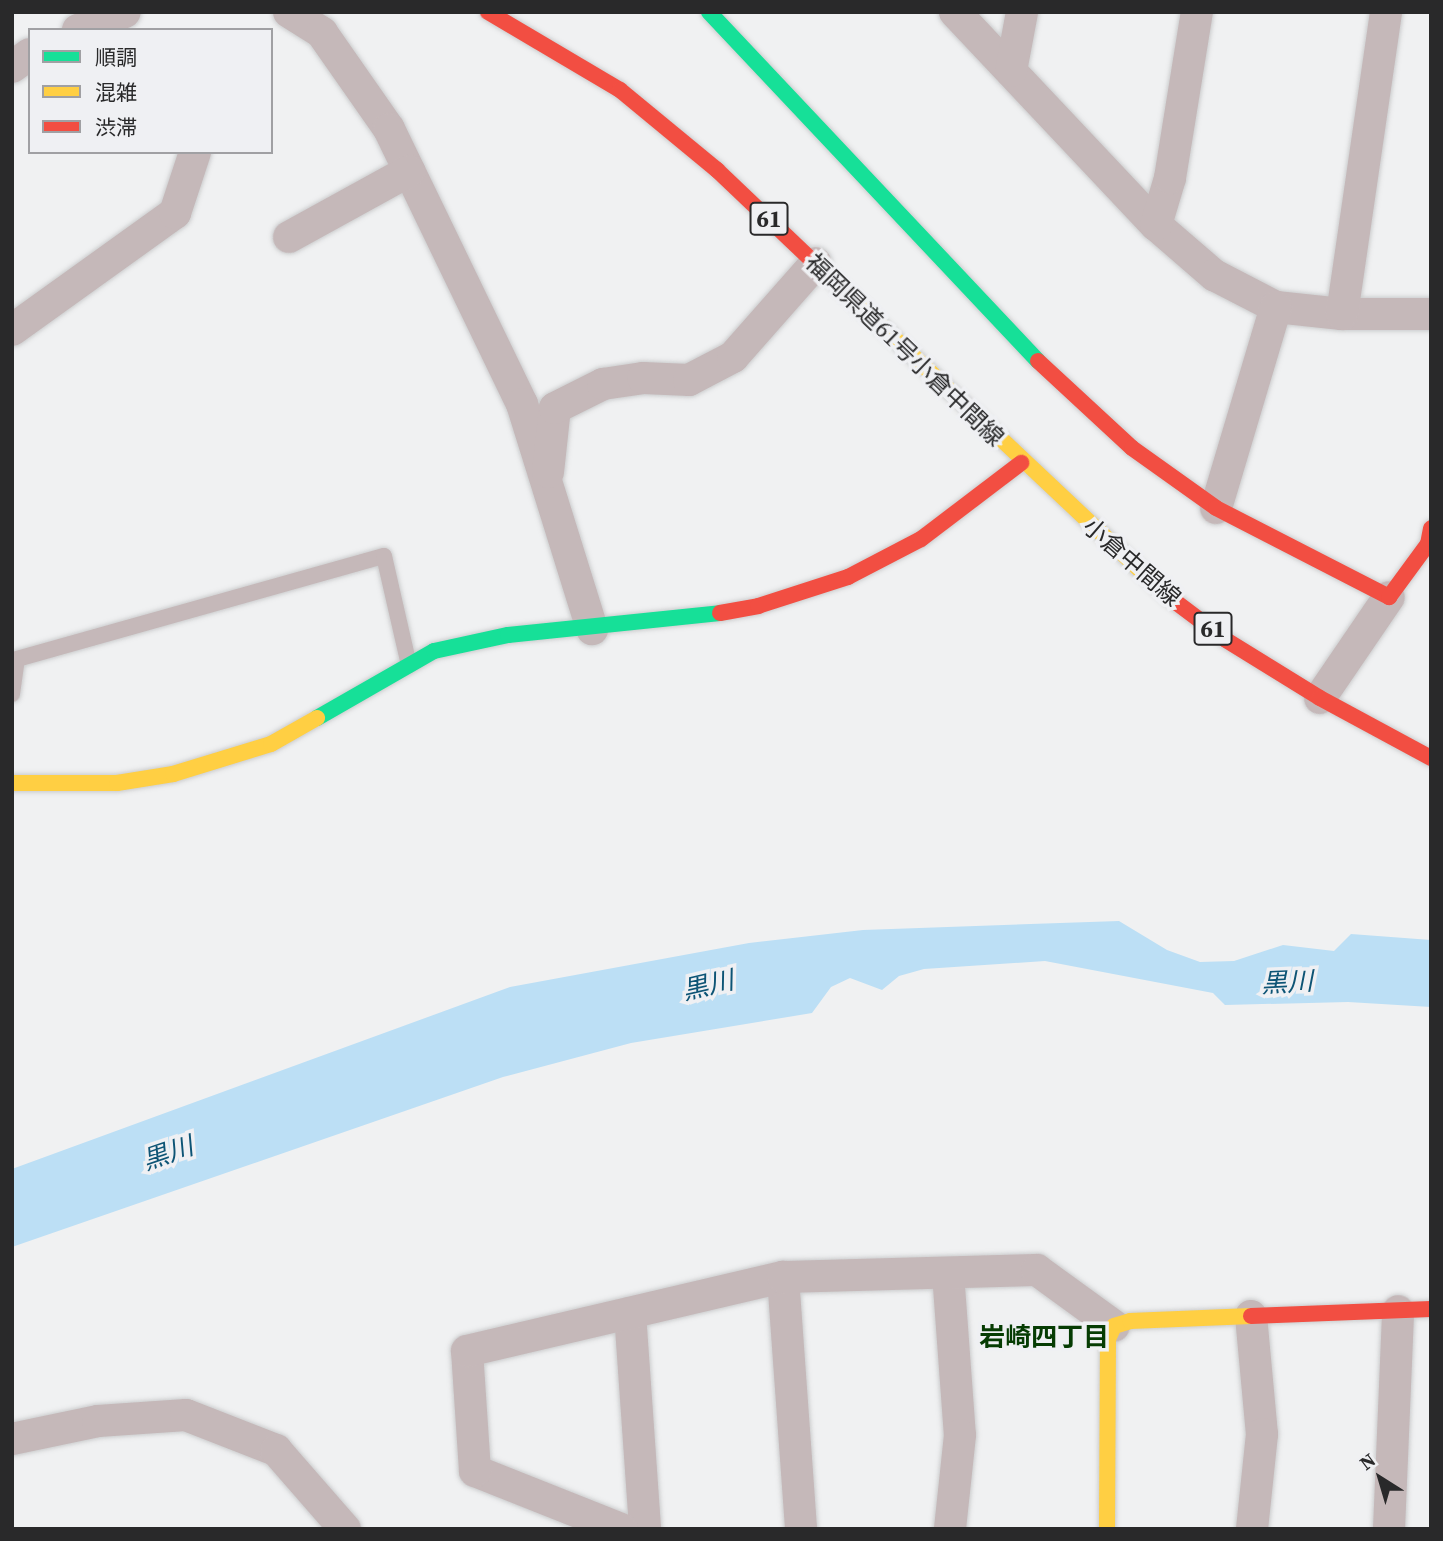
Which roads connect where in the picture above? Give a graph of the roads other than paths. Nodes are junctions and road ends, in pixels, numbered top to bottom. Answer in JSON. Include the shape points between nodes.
{"nodes":[{"id":1,"x":125,"y":12,"type":"edge"},
{"id":2,"x":135,"y":12,"type":"edge"},
{"id":3,"x":289,"y":12,"type":"edge"},
{"id":4,"x":488,"y":12,"type":"edge"},
{"id":5,"x":709,"y":12,"type":"edge"},
{"id":6,"x":955,"y":12,"type":"edge"},
{"id":7,"x":1022,"y":12,"type":"edge"},
{"id":8,"x":1196,"y":12,"type":"edge"},
{"id":9,"x":1386,"y":12,"type":"edge"},
{"id":10,"x":83,"y":28,"type":"edge"},
{"id":11,"x":146,"y":28,"type":"edge"},
{"id":12,"x":28,"y":55,"type":"edge"},
{"id":13,"x":12,"y":67,"type":"edge"},
{"id":14,"x":1010,"y":71,"type":"junction"},
{"id":15,"x":194,"y":154,"type":"edge"},
{"id":16,"x":410,"y":171,"type":"junction"},
{"id":17,"x":1156,"y":225,"type":"junction"},
{"id":18,"x":289,"y":237,"type":"dead end"},
{"id":19,"x":816,"y":263,"type":"junction"},
{"id":20,"x":1276,"y":307,"type":"junction"},
{"id":21,"x":1342,"y":314,"type":"junction"},
{"id":22,"x":1431,"y":314,"type":"edge"},
{"id":23,"x":12,"y":330,"type":"edge"},
{"id":24,"x":1021,"y":463,"type":"junction"},
{"id":25,"x":547,"y":483,"type":"junction"},
{"id":26,"x":1216,"y":508,"type":"junction"},
{"id":27,"x":1430,"y":539,"type":"edge"},
{"id":28,"x":1389,"y":597,"type":"junction"},
{"id":29,"x":592,"y":629,"type":"junction"},
{"id":30,"x":409,"y":665,"type":"junction"},
{"id":31,"x":12,"y":694,"type":"edge"},
{"id":32,"x":1320,"y":698,"type":"junction"},
{"id":33,"x":1431,"y":758,"type":"edge"},
{"id":34,"x":12,"y":783,"type":"edge"},
{"id":35,"x":948,"y":1273,"type":"junction"},
{"id":36,"x":783,"y":1277,"type":"junction"},
{"id":37,"x":1431,"y":1310,"type":"edge"},
{"id":38,"x":1398,"y":1311,"type":"junction"},
{"id":39,"x":630,"y":1313,"type":"junction"},
{"id":40,"x":1251,"y":1316,"type":"junction"},
{"id":41,"x":1114,"y":1326,"type":"junction"},
{"id":42,"x":12,"y":1439,"type":"edge"},
{"id":43,"x":345,"y":1529,"type":"edge"},
{"id":44,"x":621,"y":1529,"type":"edge"},
{"id":45,"x":645,"y":1529,"type":"edge"},
{"id":46,"x":801,"y":1529,"type":"edge"},
{"id":47,"x":950,"y":1529,"type":"edge"},
{"id":48,"x":1107,"y":1529,"type":"edge"},
{"id":49,"x":1252,"y":1529,"type":"edge"},
{"id":50,"x":1389,"y":1529,"type":"edge"}],
"edges":[{"from":1,"to":10,"type":"street"},
{"from":2,"to":11,"type":"street"},
{"from":3,"to":16,"type":"street","via":[[322,33],[389,129]]},
{"from":4,"to":19,"type":"street","name":"福岡県道61号小倉中間線","number":"61","via":[[620,90],[717,170]]},
{"from":5,"to":26,"type":"street","via":[[1020,345],[1132,448]]},
{"from":6,"to":14,"type":"street"},
{"from":7,"to":14,"type":"street"},
{"from":8,"to":17,"type":"street","via":[[1170,178]]},
{"from":9,"to":21,"type":"street"},
{"from":12,"to":13,"type":"street"},
{"from":14,"to":17,"type":"street"},
{"from":15,"to":23,"type":"street","via":[[175,213]]},
{"from":16,"to":18,"type":"street"},
{"from":16,"to":25,"type":"street","via":[[522,404]]},
{"from":17,"to":20,"type":"street","via":[[1214,275]]},
{"from":19,"to":24,"type":"street","name":"福岡県道61号小倉中間線","number":"61"},
{"from":19,"to":25,"type":"street","via":[[733,357],[690,380],[643,378],[603,384],[555,408]]},
{"from":20,"to":21,"type":"street"},
{"from":20,"to":26,"type":"street"},
{"from":21,"to":22,"type":"street"},
{"from":24,"to":29,"type":"street","via":[[921,539],[848,577],[758,606]]},
{"from":24,"to":32,"type":"street","name":"小倉中間線","number":"61","via":[[1143,577],[1226,640]]},
{"from":25,"to":29,"type":"street"},
{"from":26,"to":28,"type":"street"},
{"from":27,"to":28,"type":"street"},
{"from":28,"to":32,"type":"street"},
{"from":29,"to":30,"type":"street","via":[[508,635],[434,651]]},
{"from":30,"to":31,"type":"lane","via":[[384,556],[17,659]]},
{"from":30,"to":34,"type":"street","via":[[326,716],[227,761],[117,783]]},
{"from":32,"to":33,"type":"street","name":"小倉中間線","number":"61"},
{"from":35,"to":36,"type":"street"},
{"from":35,"to":41,"type":"street","via":[[1037,1270]]},
{"from":35,"to":47,"type":"street","via":[[960,1435]]},
{"from":36,"to":39,"type":"street"},
{"from":36,"to":46,"type":"street"},
{"from":37,"to":38,"type":"street"},
{"from":38,"to":40,"type":"street"},
{"from":38,"to":50,"type":"street"},
{"from":39,"to":44,"type":"street","via":[[467,1351],[475,1471]]},
{"from":39,"to":45,"type":"street"},
{"from":40,"to":41,"type":"street","via":[[1130,1321]]},
{"from":40,"to":49,"type":"street","via":[[1262,1434]]},
{"from":41,"to":48,"type":"street","via":[[1108,1339]]},
{"from":42,"to":43,"type":"street","via":[[99,1421],[186,1415],[275,1450]]}]}
